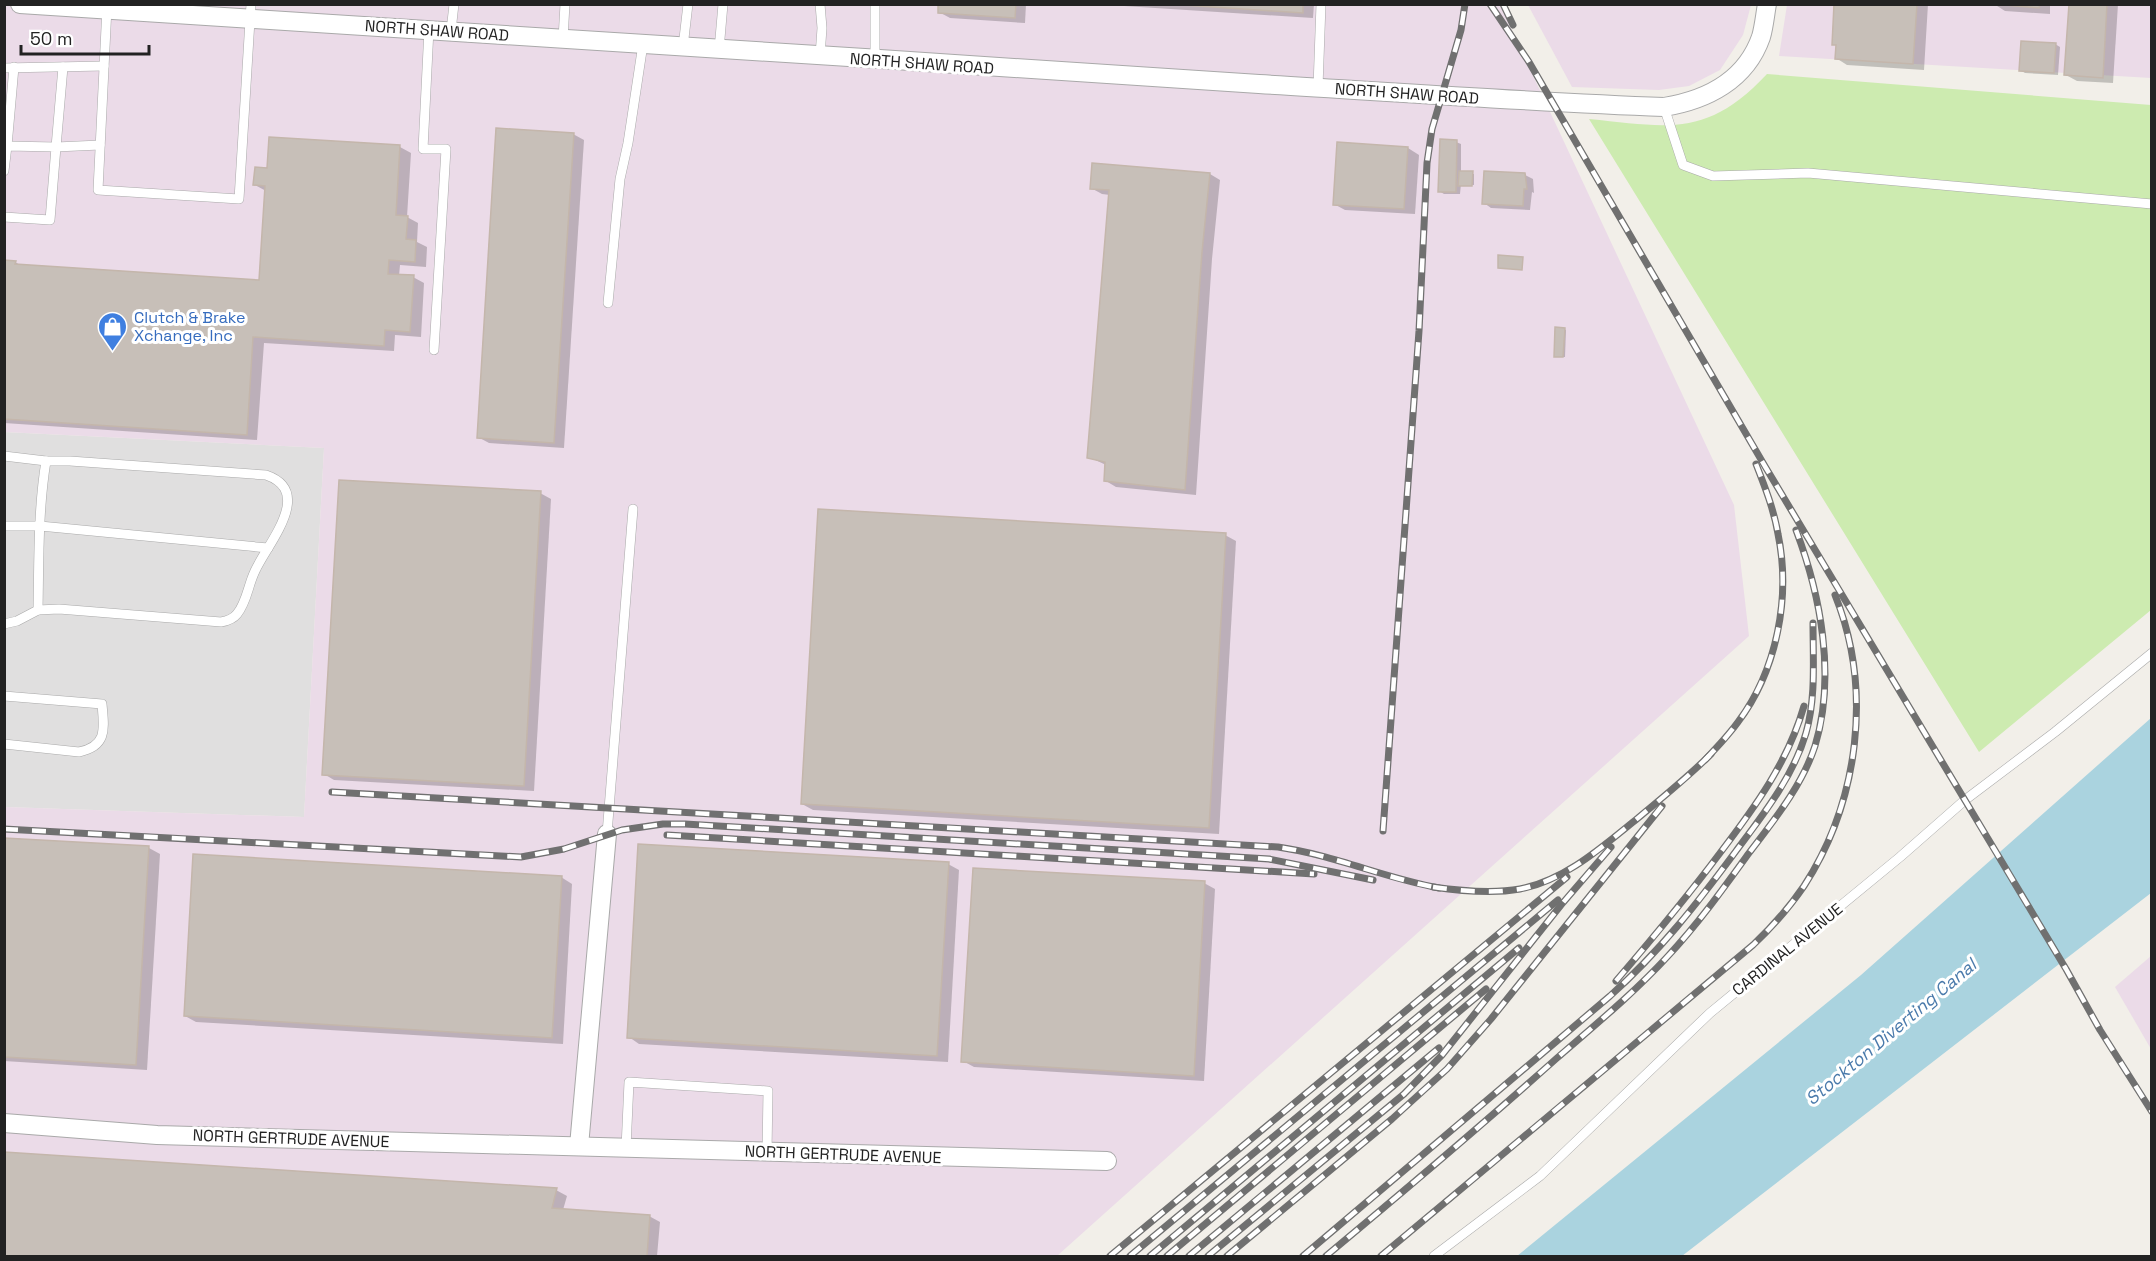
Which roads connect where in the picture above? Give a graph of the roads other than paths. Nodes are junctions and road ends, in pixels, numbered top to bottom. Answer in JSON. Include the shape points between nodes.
{"nodes":[{"id":1,"x":21,"y":4,"type":"edge"},
{"id":2,"x":454,"y":4,"type":"edge"},
{"id":3,"x":565,"y":4,"type":"edge"},
{"id":4,"x":688,"y":4,"type":"edge"},
{"id":5,"x":723,"y":4,"type":"edge"},
{"id":6,"x":875,"y":4,"type":"edge"},
{"id":7,"x":1321,"y":4,"type":"edge"},
{"id":8,"x":1767,"y":4,"type":"edge"},
{"id":9,"x":821,"y":5,"type":"edge"},
{"id":10,"x":107,"y":7,"type":"edge"},
{"id":11,"x":250,"y":11,"type":"edge"},
{"id":12,"x":429,"y":29,"type":"junction"},
{"id":13,"x":451,"y":31,"type":"junction"},
{"id":14,"x":563,"y":39,"type":"junction"},
{"id":15,"x":643,"y":44,"type":"junction"},
{"id":16,"x":683,"y":47,"type":"junction"},
{"id":17,"x":719,"y":50,"type":"junction"},
{"id":18,"x":820,"y":57,"type":"junction"},
{"id":19,"x":874,"y":60,"type":"junction"},
{"id":20,"x":104,"y":66,"type":"junction"},
{"id":21,"x":63,"y":67,"type":"junction"},
{"id":22,"x":9,"y":68,"type":"edge"},
{"id":23,"x":1318,"y":87,"type":"junction"},
{"id":24,"x":1664,"y":107,"type":"junction"},
{"id":25,"x":100,"y":145,"type":"junction"},
{"id":26,"x":7,"y":147,"type":"junction"},
{"id":27,"x":56,"y":147,"type":"junction"},
{"id":28,"x":4,"y":171,"type":"edge"},
{"id":29,"x":2151,"y":204,"type":"edge"},
{"id":30,"x":4,"y":217,"type":"edge"},
{"id":31,"x":608,"y":303,"type":"dead end"},
{"id":32,"x":435,"y":350,"type":"dead end"},
{"id":33,"x":4,"y":456,"type":"edge"},
{"id":34,"x":46,"y":461,"type":"junction"},
{"id":35,"x":633,"y":509,"type":"dead end"},
{"id":36,"x":4,"y":526,"type":"edge"},
{"id":37,"x":40,"y":526,"type":"junction"},
{"id":38,"x":268,"y":548,"type":"junction"},
{"id":39,"x":38,"y":610,"type":"junction"},
{"id":40,"x":4,"y":624,"type":"edge"},
{"id":41,"x":2151,"y":653,"type":"edge"},
{"id":42,"x":4,"y":696,"type":"edge"},
{"id":43,"x":4,"y":744,"type":"edge"},
{"id":44,"x":607,"y":834,"type":"joint"},
{"id":45,"x":4,"y":1123,"type":"edge"},
{"id":46,"x":579,"y":1146,"type":"junction"},
{"id":47,"x":626,"y":1148,"type":"junction"},
{"id":48,"x":767,"y":1152,"type":"junction"},
{"id":49,"x":1107,"y":1161,"type":"dead end"},
{"id":50,"x":1434,"y":1257,"type":"edge"}],
"edges":[{"from":1,"to":10,"type":"street","name":"NORTH SHAW ROAD"},
{"from":2,"to":13,"type":"lane"},
{"from":3,"to":14,"type":"lane"},
{"from":4,"to":16,"type":"lane"},
{"from":5,"to":17,"type":"lane"},
{"from":6,"to":19,"type":"lane"},
{"from":7,"to":23,"type":"lane"},
{"from":8,"to":24,"type":"street","name":"NORTH SHAW ROAD","via":[[1761,36],[1740,71],[1715,92]]},
{"from":9,"to":18,"type":"lane"},
{"from":10,"to":11,"type":"street","name":"NORTH SHAW ROAD"},
{"from":10,"to":20,"type":"lane"},
{"from":11,"to":12,"type":"street","name":"NORTH SHAW ROAD"},
{"from":11,"to":25,"type":"lane","via":[[239,199],[98,189]]},
{"from":12,"to":13,"type":"street","name":"NORTH SHAW ROAD"},
{"from":12,"to":32,"type":"lane","via":[[423,149],[446,149]]},
{"from":13,"to":14,"type":"street","name":"NORTH SHAW ROAD"},
{"from":14,"to":15,"type":"street","name":"NORTH SHAW ROAD"},
{"from":15,"to":16,"type":"street","name":"NORTH SHAW ROAD"},
{"from":15,"to":31,"type":"lane","via":[[620,179]]},
{"from":16,"to":17,"type":"street","name":"NORTH SHAW ROAD"},
{"from":17,"to":18,"type":"street","name":"NORTH SHAW ROAD"},
{"from":18,"to":19,"type":"street","name":"NORTH SHAW ROAD"},
{"from":19,"to":23,"type":"street","name":"NORTH SHAW ROAD"},
{"from":20,"to":21,"type":"lane"},
{"from":20,"to":25,"type":"lane"},
{"from":21,"to":22,"type":"lane"},
{"from":21,"to":27,"type":"lane"},
{"from":22,"to":26,"type":"lane"},
{"from":23,"to":24,"type":"street","name":"NORTH SHAW ROAD"},
{"from":24,"to":29,"type":"lane","via":[[1683,165],[1713,176],[1808,173]]},
{"from":25,"to":27,"type":"lane"},
{"from":26,"to":27,"type":"lane"},
{"from":26,"to":28,"type":"lane"},
{"from":27,"to":30,"type":"lane","via":[[50,220]]},
{"from":33,"to":34,"type":"lane"},
{"from":34,"to":37,"type":"lane"},
{"from":34,"to":38,"type":"lane","via":[[277,478],[288,504]]},
{"from":35,"to":44,"type":"lane"},
{"from":36,"to":37,"type":"lane"},
{"from":37,"to":38,"type":"lane"},
{"from":37,"to":39,"type":"lane"},
{"from":38,"to":39,"type":"lane","via":[[242,608],[228,621]]},
{"from":39,"to":40,"type":"lane"},
{"from":41,"to":50,"type":"lane","name":"CARDINAL AVENUE","via":[[1965,800],[1710,1013],[1539,1176]]},
{"from":42,"to":43,"type":"lane","via":[[102,704],[104,725],[103,736],[96,744],[79,752]]},
{"from":44,"to":46,"type":"street"},
{"from":45,"to":46,"type":"street","name":"NORTH GERTRUDE AVENUE","via":[[157,1134]]},
{"from":46,"to":47,"type":"street","name":"NORTH GERTRUDE AVENUE"},
{"from":47,"to":48,"type":"street","name":"NORTH GERTRUDE AVENUE"},
{"from":47,"to":48,"type":"lane","via":[[629,1083],[768,1091]]},
{"from":48,"to":49,"type":"street","name":"NORTH GERTRUDE AVENUE"}]}
